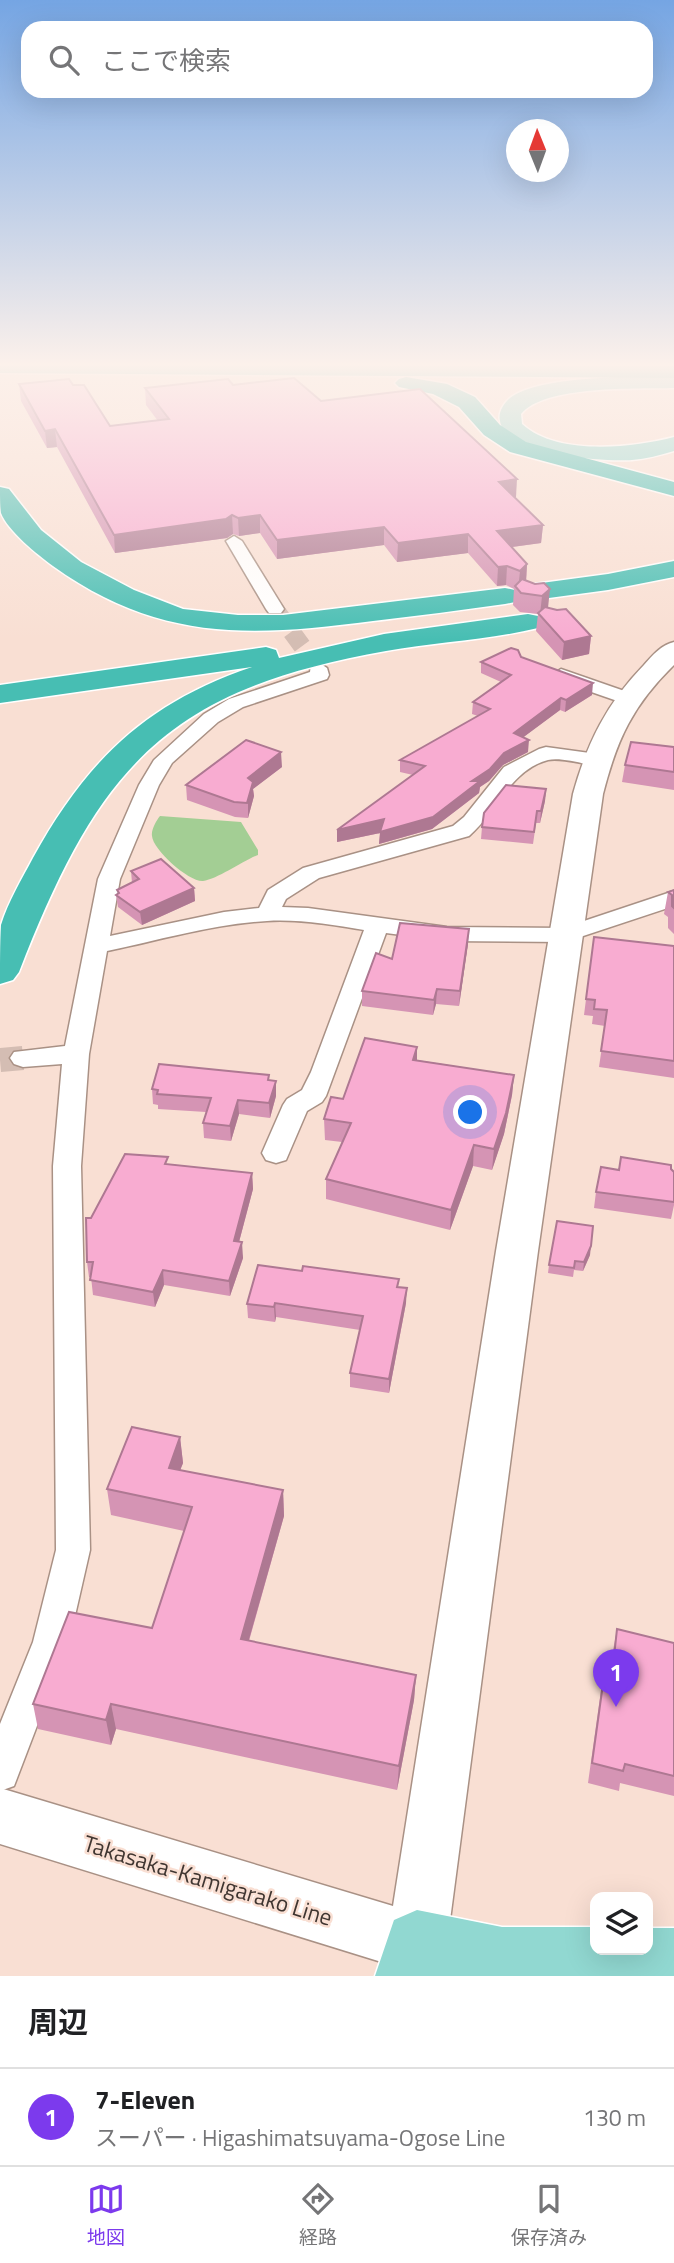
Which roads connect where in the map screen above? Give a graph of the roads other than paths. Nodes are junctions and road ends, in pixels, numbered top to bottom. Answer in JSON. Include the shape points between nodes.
{"nodes":[{"id":1,"x":552,"y":456,"type":"edge"},
{"id":2,"x":674,"y":489,"type":"edge"},
{"id":3,"x":0,"y":495,"type":"edge"},
{"id":4,"x":234,"y":541,"type":"dead end"},
{"id":5,"x":674,"y":569,"type":"edge"},
{"id":6,"x":505,"y":596,"type":"dead end"},
{"id":7,"x":275,"y":609,"type":"tunnel mouth"},
{"id":8,"x":428,"y":620,"type":"junction"},
{"id":9,"x":674,"y":650,"type":"edge"},
{"id":10,"x":541,"y":667,"type":"edge"},
{"id":11,"x":318,"y":668,"type":"dead end"},
{"id":12,"x":0,"y":682,"type":"edge"},
{"id":13,"x":0,"y":694,"type":"edge"},
{"id":14,"x":626,"y":698,"type":"junction"},
{"id":15,"x":597,"y":760,"type":"junction"},
{"id":16,"x":674,"y":898,"type":"edge"},
{"id":17,"x":268,"y":914,"type":"junction"},
{"id":18,"x":377,"y":926,"type":"junction"},
{"id":19,"x":565,"y":935,"type":"junction"},
{"id":20,"x":95,"y":946,"type":"junction"},
{"id":21,"x":0,"y":972,"type":"edge"},
{"id":22,"x":76,"y":1054,"type":"junction"},
{"id":23,"x":23,"y":1058,"type":"tunnel mouth"},
{"id":24,"x":276,"y":1153,"type":"dead end"},
{"id":25,"x":0,"y":1772,"type":"edge"},
{"id":26,"x":0,"y":1816,"type":"edge"},
{"id":27,"x":412,"y":1960,"type":"edge"},
{"id":28,"x":674,"y":1961,"type":"edge"}],
"edges":[{"from":1,"to":2,"type":"highway"},
{"from":3,"to":8,"type":"highway","via":[[36,541],[63,562],[131,599],[181,617],[260,625]]},
{"from":4,"to":7,"type":"street"},
{"from":5,"to":8,"type":"highway","via":[[531,607]]},
{"from":6,"to":8,"type":"highway"},
{"from":8,"to":12,"type":"highway"},
{"from":8,"to":13,"type":"highway"},
{"from":8,"to":21,"type":"highway","via":[[274,670],[190,704],[154,727],[90,794],[25,907]]},
{"from":9,"to":14,"type":"street"},
{"from":10,"to":14,"type":"street"},
{"from":11,"to":20,"type":"street","via":[[320,675],[236,703],[195,730],[164,760],[109,879]]},
{"from":14,"to":15,"type":"street","via":[[608,727]]},
{"from":15,"to":17,"type":"street","via":[[546,753],[511,771],[461,831],[311,873],[276,895]]},
{"from":15,"to":19,"type":"street"},
{"from":16,"to":19,"type":"street"},
{"from":17,"to":18,"type":"street"},
{"from":17,"to":20,"type":"street"},
{"from":18,"to":19,"type":"street","via":[[447,934]]},
{"from":18,"to":24,"type":"street","via":[[324,1072],[313,1096],[296,1105]]},
{"from":19,"to":27,"type":"street"},
{"from":20,"to":22,"type":"street"},
{"from":22,"to":23,"type":"street"},
{"from":22,"to":25,"type":"street","via":[[66,1166],[73,1550],[51,1642]]},
{"from":26,"to":27,"type":"street","name":"Takasaka-Kamigarako Line"},
{"from":27,"to":28,"type":"main road"}]}
